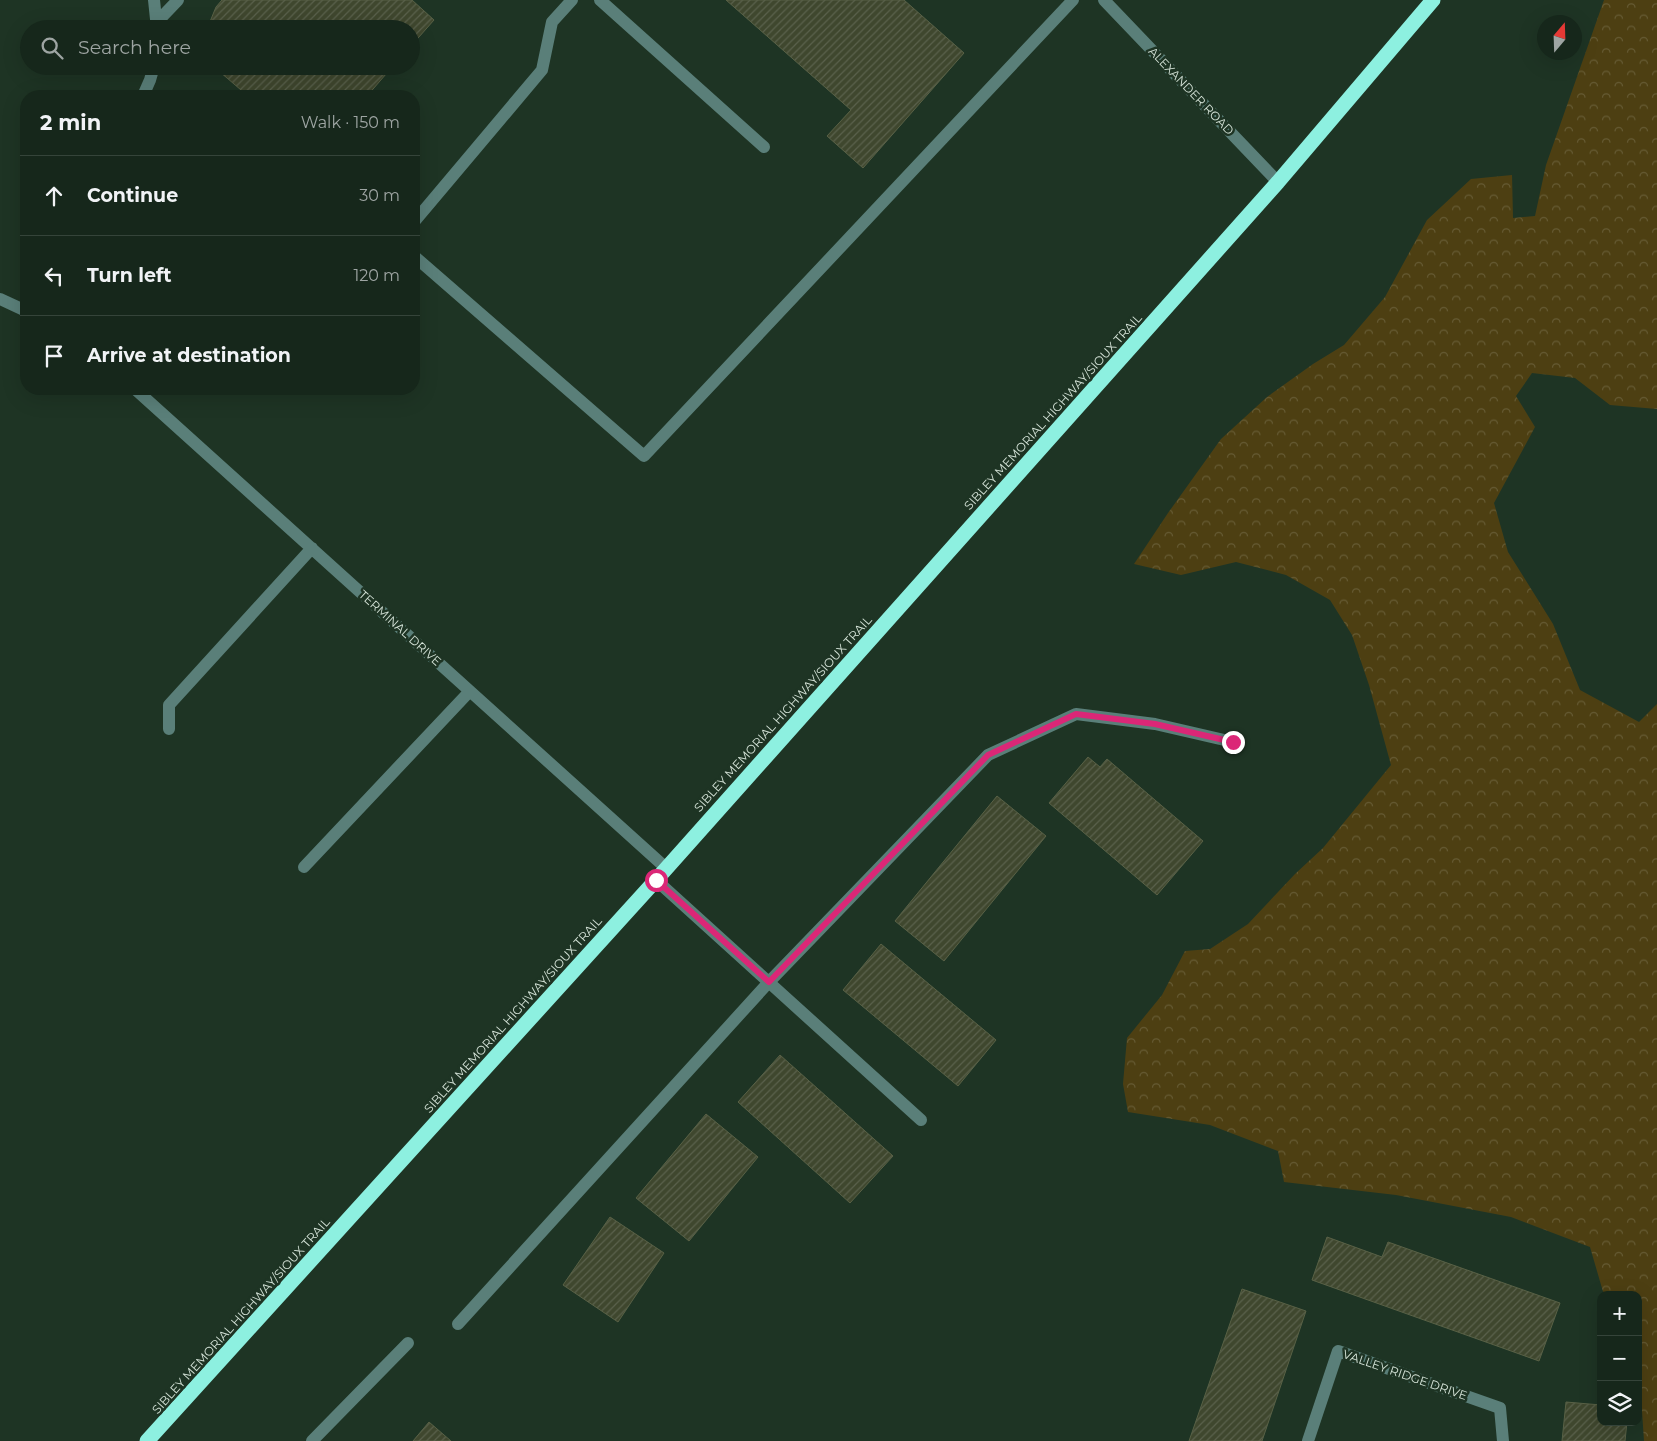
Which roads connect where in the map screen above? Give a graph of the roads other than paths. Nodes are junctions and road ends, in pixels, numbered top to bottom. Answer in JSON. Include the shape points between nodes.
{"nodes":[{"id":1,"x":154,"y":0,"type":"edge"},
{"id":2,"x":178,"y":0,"type":"edge"},
{"id":3,"x":572,"y":0,"type":"edge"},
{"id":4,"x":600,"y":0,"type":"edge"},
{"id":5,"x":1073,"y":0,"type":"edge"},
{"id":6,"x":1104,"y":0,"type":"edge"},
{"id":7,"x":1433,"y":0,"type":"edge"},
{"id":8,"x":156,"y":20,"type":"edge"},
{"id":9,"x":161,"y":20,"type":"edge"},
{"id":10,"x":152,"y":75,"type":"edge"},
{"id":11,"x":149,"y":90,"type":"edge"},
{"id":12,"x":764,"y":146,"type":"dead end"},
{"id":13,"x":1278,"y":182,"type":"junction"},
{"id":14,"x":420,"y":215,"type":"edge"},
{"id":15,"x":420,"y":261,"type":"edge"},
{"id":16,"x":0,"y":299,"type":"edge"},
{"id":17,"x":20,"y":308,"type":"edge"},
{"id":18,"x":142,"y":395,"type":"edge"},
{"id":19,"x":312,"y":548,"type":"junction"},
{"id":20,"x":470,"y":691,"type":"junction"},
{"id":21,"x":169,"y":729,"type":"dead end"},
{"id":22,"x":1233,"y":742,"type":"dead end"},
{"id":23,"x":304,"y":867,"type":"dead end"},
{"id":24,"x":666,"y":868,"type":"junction"},
{"id":25,"x":656,"y":880,"type":"junction"},
{"id":26,"x":769,"y":982,"type":"junction"},
{"id":27,"x":921,"y":1120,"type":"dead end"},
{"id":28,"x":458,"y":1324,"type":"dead end"},
{"id":29,"x":408,"y":1343,"type":"dead end"},
{"id":30,"x":147,"y":1441,"type":"edge"},
{"id":31,"x":312,"y":1441,"type":"edge"},
{"id":32,"x":1308,"y":1441,"type":"edge"},
{"id":33,"x":1503,"y":1441,"type":"edge"}],
"edges":[{"from":1,"to":8,"type":"street"},
{"from":2,"to":9,"type":"street"},
{"from":3,"to":14,"type":"street","via":[[552,22],[542,70]]},
{"from":4,"to":12,"type":"street"},
{"from":5,"to":15,"type":"street","via":[[644,456]]},
{"from":6,"to":13,"type":"street","name":"ALEXANDER ROAD"},
{"from":7,"to":13,"type":"highway","name":"SIBLEY MEMORIAL HIGHWAY/SIOUX TRAIL"},
{"from":10,"to":11,"type":"street"},
{"from":13,"to":24,"type":"highway","name":"SIBLEY MEMORIAL HIGHWAY/SIOUX TRAIL"},
{"from":16,"to":17,"type":"street"},
{"from":18,"to":19,"type":"street","name":"TERMINAL DRIVE"},
{"from":19,"to":20,"type":"street","name":"TERMINAL DRIVE"},
{"from":19,"to":21,"type":"street","via":[[169,705]]},
{"from":20,"to":23,"type":"street"},
{"from":20,"to":24,"type":"street","name":"TERMINAL DRIVE"},
{"from":22,"to":26,"type":"street","via":[[1155,724],[1076,714],[988,755]]},
{"from":24,"to":25,"type":"highway","name":"SIBLEY MEMORIAL HIGHWAY/SIOUX TRAIL"},
{"from":25,"to":26,"type":"street"},
{"from":25,"to":30,"type":"highway","name":"SIBLEY MEMORIAL HIGHWAY/SIOUX TRAIL"},
{"from":26,"to":27,"type":"street"},
{"from":26,"to":28,"type":"street"},
{"from":29,"to":31,"type":"street"},
{"from":32,"to":33,"type":"street","name":"VALLEY RIDGE DRIVE","via":[[1338,1351],[1500,1408]]}]}
